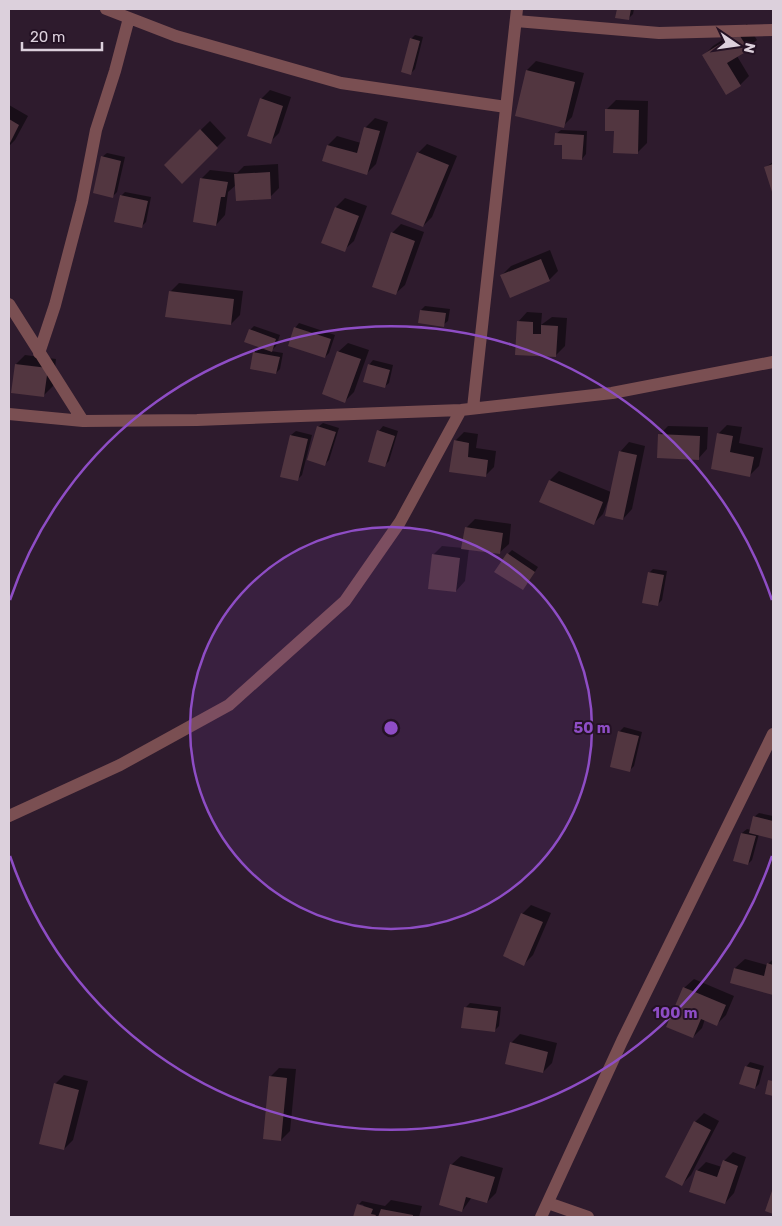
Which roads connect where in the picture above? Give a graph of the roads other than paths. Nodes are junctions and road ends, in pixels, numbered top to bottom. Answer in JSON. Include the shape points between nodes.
{"nodes":[{"id":1,"x":106,"y":9,"type":"edge"},
{"id":2,"x":516,"y":15,"type":"edge"},
{"id":3,"x":129,"y":18,"type":"junction"},
{"id":4,"x":773,"y":30,"type":"edge"},
{"id":5,"x":506,"y":107,"type":"junction"},
{"id":6,"x":9,"y":304,"type":"edge"},
{"id":7,"x":39,"y":352,"type":"junction"},
{"id":8,"x":773,"y":362,"type":"edge"},
{"id":9,"x":467,"y":409,"type":"junction"},
{"id":10,"x":9,"y":414,"type":"edge"},
{"id":11,"x":83,"y":421,"type":"junction"},
{"id":12,"x":773,"y":734,"type":"edge"},
{"id":13,"x":9,"y":816,"type":"edge"},
{"id":14,"x":548,"y":1203,"type":"junction"},
{"id":15,"x":542,"y":1217,"type":"edge"},
{"id":16,"x":588,"y":1217,"type":"edge"}],
"edges":[{"from":1,"to":3,"type":"street"},
{"from":2,"to":4,"type":"street","via":[[660,33]]},
{"from":2,"to":5,"type":"street"},
{"from":3,"to":5,"type":"street","via":[[176,36],[341,83]]},
{"from":3,"to":7,"type":"street","via":[[96,130],[82,202],[55,305]]},
{"from":5,"to":9,"type":"street"},
{"from":6,"to":7,"type":"street"},
{"from":7,"to":11,"type":"street"},
{"from":8,"to":9,"type":"street","via":[[612,393]]},
{"from":9,"to":11,"type":"street","via":[[197,420]]},
{"from":9,"to":13,"type":"street","via":[[400,522],[344,600],[229,706],[120,765]]},
{"from":10,"to":11,"type":"street"},
{"from":12,"to":14,"type":"street","via":[[622,1041]]},
{"from":14,"to":15,"type":"street"},
{"from":14,"to":16,"type":"street"}]}
